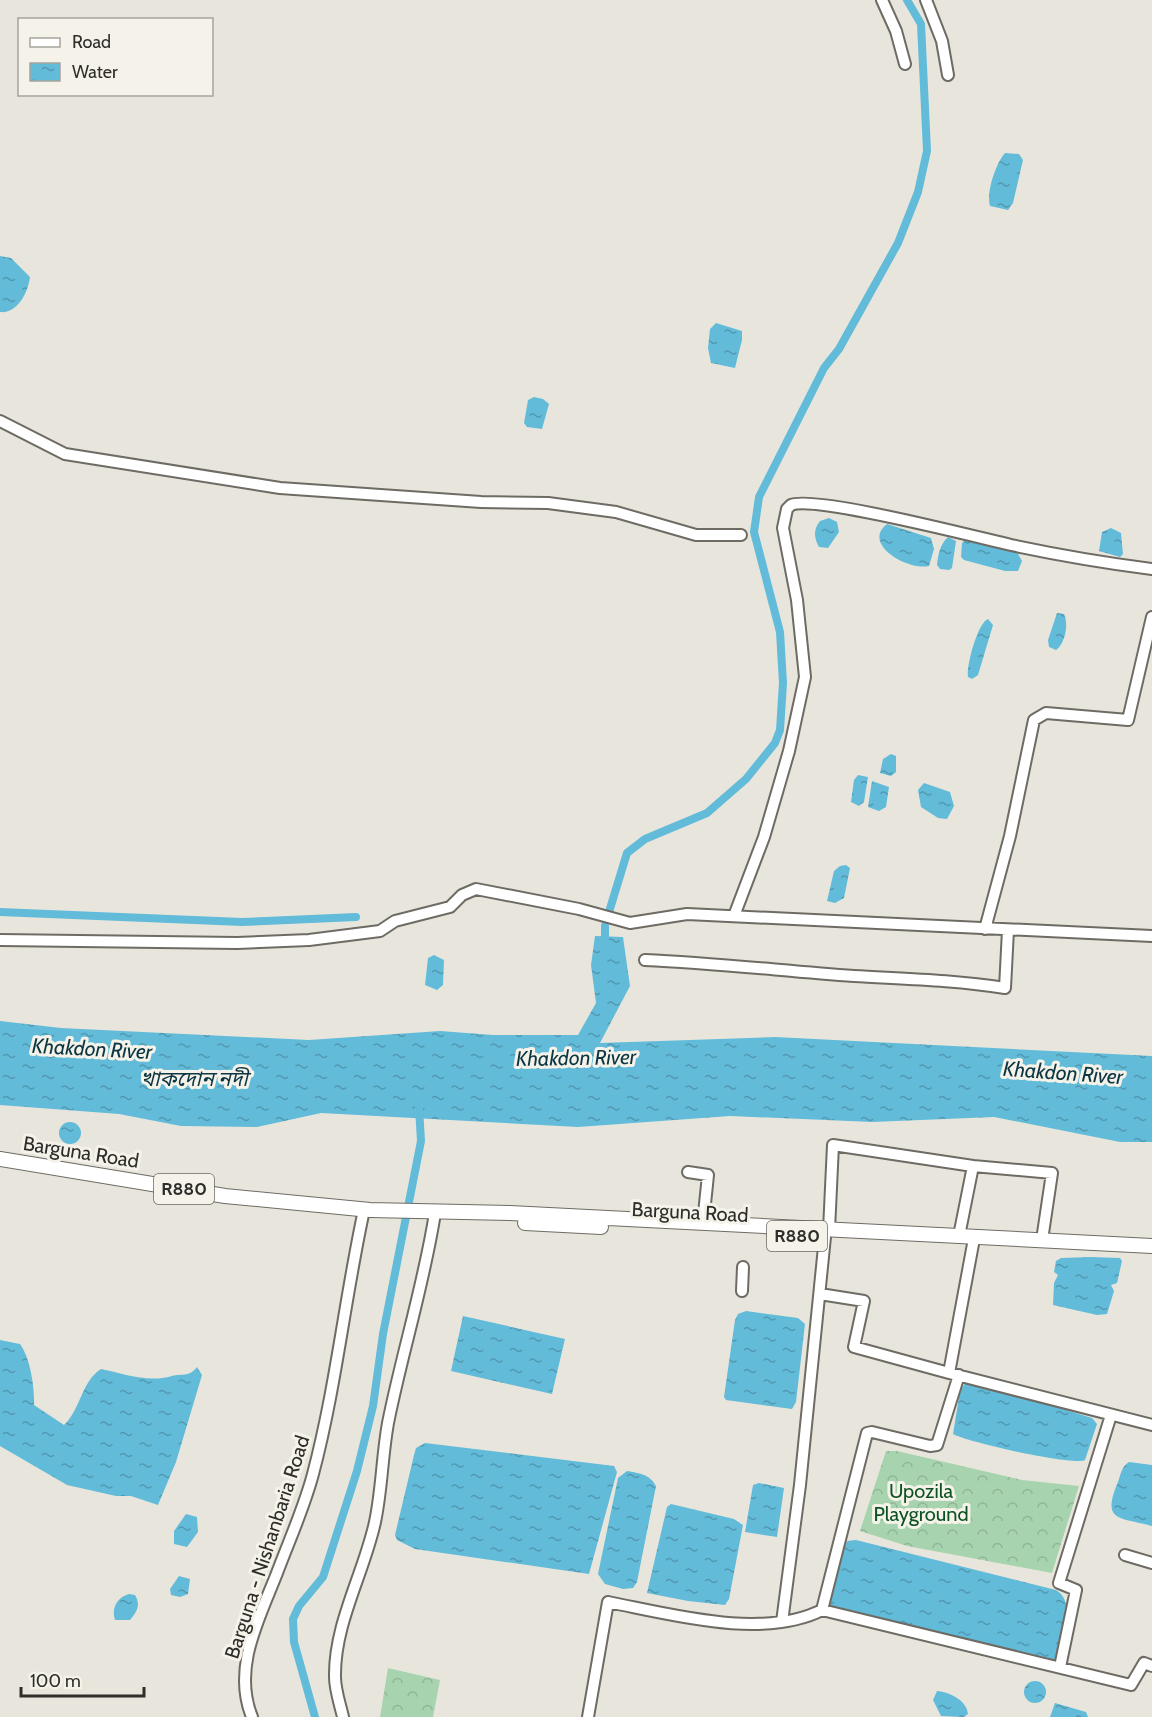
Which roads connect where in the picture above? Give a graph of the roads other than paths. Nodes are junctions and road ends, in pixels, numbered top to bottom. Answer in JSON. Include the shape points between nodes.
{"nodes":[{"id":1,"x":882,"y":0,"type":"edge"},
{"id":2,"x":927,"y":0,"type":"edge"},
{"id":3,"x":905,"y":64,"type":"dead end"},
{"id":4,"x":948,"y":75,"type":"dead end"},
{"id":5,"x":0,"y":420,"type":"edge"},
{"id":6,"x":741,"y":535,"type":"dead end"},
{"id":7,"x":1152,"y":569,"type":"edge"},
{"id":8,"x":1152,"y":617,"type":"edge"},
{"id":9,"x":734,"y":916,"type":"junction"},
{"id":10,"x":985,"y":928,"type":"junction"},
{"id":11,"x":1008,"y":930,"type":"junction"},
{"id":12,"x":1152,"y":936,"type":"edge"},
{"id":13,"x":0,"y":940,"type":"edge"},
{"id":14,"x":645,"y":960,"type":"dead end"},
{"id":15,"x":0,"y":1159,"type":"edge"},
{"id":16,"x":973,"y":1166,"type":"junction"},
{"id":17,"x":688,"y":1172,"type":"dead end"},
{"id":18,"x":367,"y":1210,"type":"junction"},
{"id":19,"x":433,"y":1213,"type":"junction"},
{"id":20,"x":703,"y":1223,"type":"junction"},
{"id":21,"x":827,"y":1234,"type":"junction"},
{"id":22,"x":959,"y":1236,"type":"junction"},
{"id":23,"x":1042,"y":1240,"type":"junction"},
{"id":24,"x":973,"y":1244,"type":"junction"},
{"id":25,"x":1152,"y":1246,"type":"edge"},
{"id":26,"x":1152,"y":1252,"type":"edge"},
{"id":27,"x":743,"y":1267,"type":"dead end"},
{"id":28,"x":742,"y":1291,"type":"dead end"},
{"id":29,"x":820,"y":1294,"type":"junction"},
{"id":30,"x":954,"y":1374,"type":"junction"},
{"id":31,"x":1111,"y":1415,"type":"junction"},
{"id":32,"x":1152,"y":1425,"type":"edge"},
{"id":33,"x":1125,"y":1556,"type":"dead end"},
{"id":34,"x":1152,"y":1563,"type":"edge"},
{"id":35,"x":822,"y":1610,"type":"junction"},
{"id":36,"x":782,"y":1622,"type":"junction"},
{"id":37,"x":1152,"y":1666,"type":"edge"},
{"id":38,"x":1060,"y":1667,"type":"junction"},
{"id":39,"x":252,"y":1717,"type":"edge"},
{"id":40,"x":343,"y":1717,"type":"edge"},
{"id":41,"x":588,"y":1717,"type":"edge"}],
"edges":[{"from":1,"to":3,"type":"street"},
{"from":2,"to":4,"type":"street","via":[[942,41]]},
{"from":5,"to":6,"type":"street","via":[[65,454],[280,488],[548,503],[616,512],[696,535]]},
{"from":7,"to":9,"type":"street","via":[[1024,548],[828,504],[787,508],[783,528],[797,600],[805,677],[764,837]]},
{"from":8,"to":10,"type":"street","via":[[1128,720],[1046,713],[1034,720],[1010,836]]},
{"from":9,"to":10,"type":"street"},
{"from":9,"to":13,"type":"street","via":[[687,914],[630,923],[476,889],[462,895],[450,907],[395,921],[380,931],[309,940]]},
{"from":10,"to":11,"type":"street"},
{"from":11,"to":12,"type":"street"},
{"from":11,"to":14,"type":"street","via":[[1005,988],[959,981]]},
{"from":15,"to":18,"type":"main road","name":"Barguna Road","number":"R880","via":[[225,1196]]},
{"from":16,"to":21,"type":"street","via":[[832,1145]]},
{"from":16,"to":22,"type":"street"},
{"from":16,"to":23,"type":"street","via":[[1052,1173]]},
{"from":17,"to":20,"type":"street","via":[[708,1175]]},
{"from":18,"to":19,"type":"main road","name":"Barguna Road","number":"R880"},
{"from":18,"to":39,"type":"street","name":"Barguna - Nishanbaria Road","via":[[312,1476],[249,1648],[243,1680]]},
{"from":19,"to":20,"type":"main road","name":"Barguna Road","number":"R880"},
{"from":19,"to":21,"type":"main road","name":"Barguna Road","number":"R880","via":[[473,1221]]},
{"from":19,"to":40,"type":"street","via":[[425,1268],[388,1426],[375,1524],[336,1659],[335,1680]]},
{"from":20,"to":21,"type":"main road","name":"Barguna Road","number":"R880"},
{"from":21,"to":22,"type":"main road","name":"Barguna Road","number":"R880"},
{"from":21,"to":24,"type":"main road","name":"Barguna Road","number":"R880"},
{"from":21,"to":29,"type":"street"},
{"from":22,"to":23,"type":"main road","name":"Barguna Road","number":"R880"},
{"from":23,"to":25,"type":"main road","name":"Barguna Road","number":"R880"},
{"from":24,"to":26,"type":"main road","name":"Barguna Road","number":"R880"},
{"from":24,"to":30,"type":"street"},
{"from":27,"to":28,"type":"street"},
{"from":29,"to":30,"type":"street","via":[[864,1301],[854,1347]]},
{"from":29,"to":36,"type":"street"},
{"from":30,"to":31,"type":"street"},
{"from":30,"to":35,"type":"street","via":[[937,1445],[870,1431],[867,1435]]},
{"from":31,"to":32,"type":"street"},
{"from":31,"to":38,"type":"street","via":[[1059,1583],[1076,1590]]},
{"from":33,"to":34,"type":"street"},
{"from":35,"to":36,"type":"street"},
{"from":35,"to":38,"type":"street"},
{"from":36,"to":41,"type":"street","via":[[720,1624],[608,1602]]},
{"from":37,"to":38,"type":"street","via":[[1144,1663],[1131,1685]]}]}
